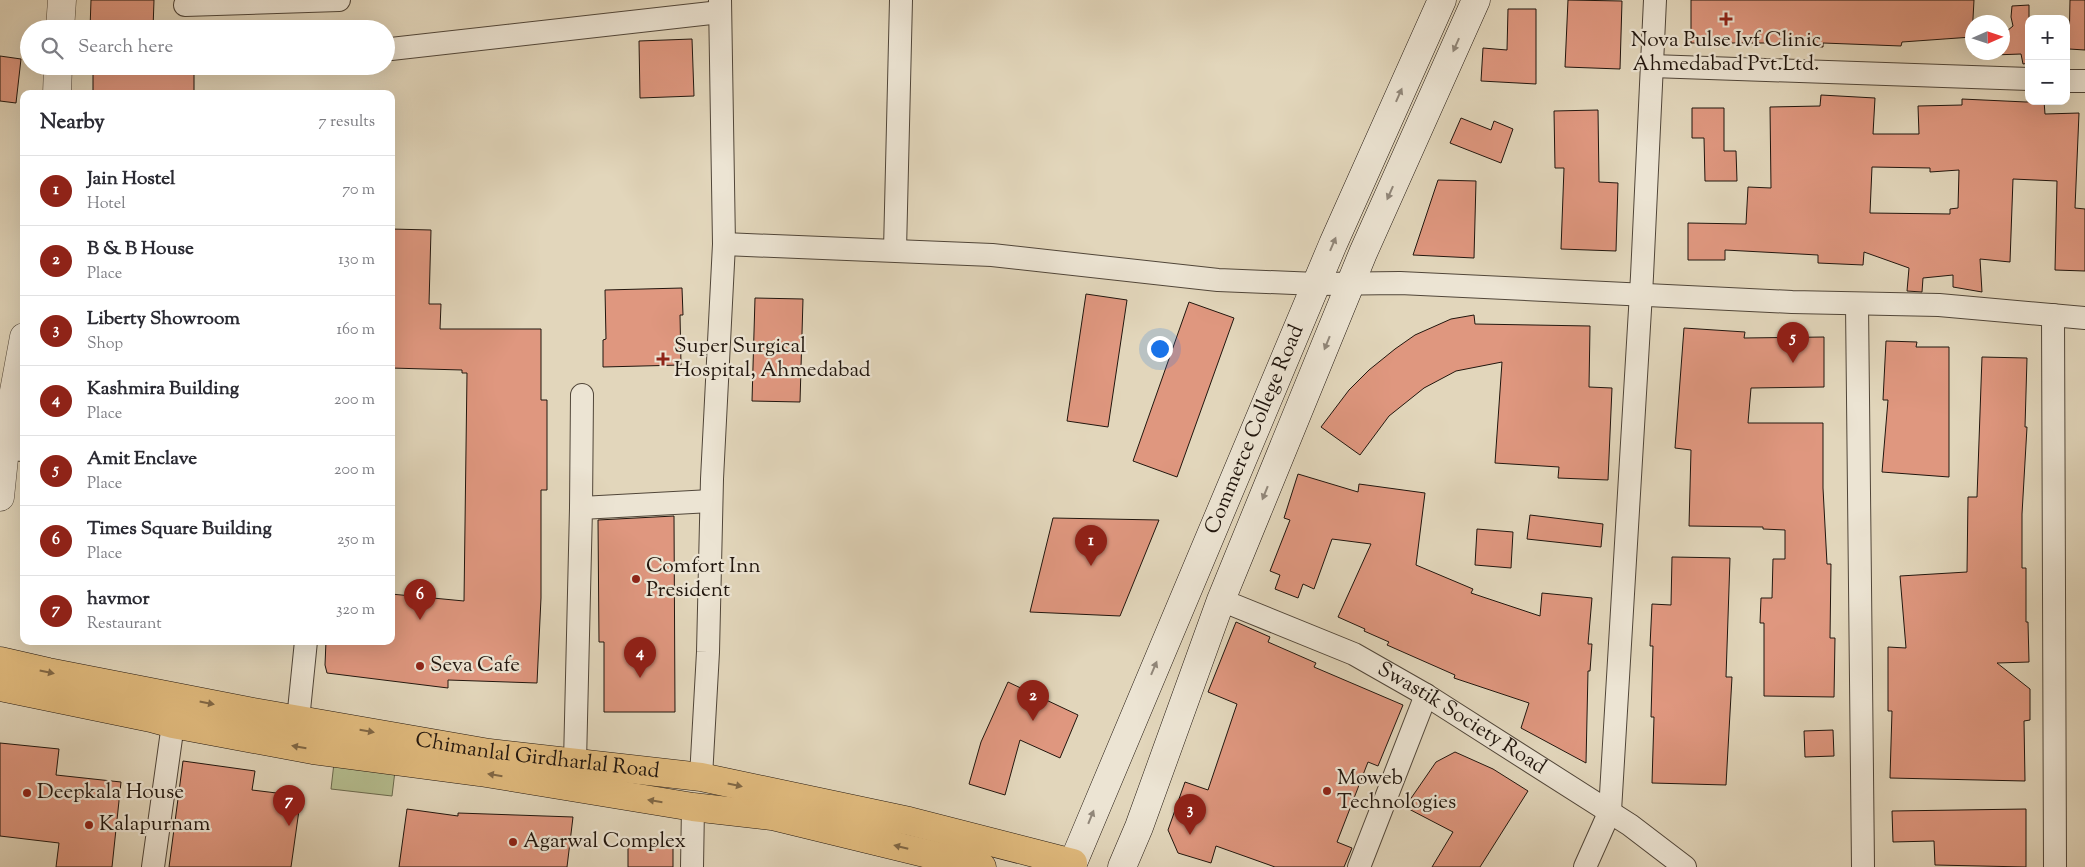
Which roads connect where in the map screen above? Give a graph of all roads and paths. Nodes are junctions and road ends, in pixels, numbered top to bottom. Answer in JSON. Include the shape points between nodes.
{"nodes":[{"id":1,"x":62,"y":0,"type":"edge"},
{"id":2,"x":339,"y":0,"type":"edge"},
{"id":3,"x":901,"y":0,"type":"edge"},
{"id":4,"x":1442,"y":0,"type":"edge"},
{"id":5,"x":1476,"y":0,"type":"edge"},
{"id":6,"x":1655,"y":0,"type":"edge"},
{"id":7,"x":268,"y":2,"type":"edge"},
{"id":8,"x":185,"y":5,"type":"dead end"},
{"id":9,"x":720,"y":6,"type":"edge"},
{"id":10,"x":61,"y":20,"type":"edge"},
{"id":11,"x":395,"y":48,"type":"edge"},
{"id":12,"x":1652,"y":66,"type":"junction"},
{"id":13,"x":58,"y":75,"type":"edge"},
{"id":14,"x":2025,"y":79,"type":"edge"},
{"id":15,"x":2070,"y":81,"type":"edge"},
{"id":16,"x":2085,"y":81,"type":"edge"},
{"id":17,"x":57,"y":90,"type":"edge"},
{"id":18,"x":724,"y":244,"type":"junction"},
{"id":19,"x":895,"y":250,"type":"junction"},
{"id":20,"x":1317,"y":284,"type":"junction"},
{"id":21,"x":1351,"y":284,"type":"junction"},
{"id":22,"x":1640,"y":295,"type":"junction"},
{"id":23,"x":1857,"y":304,"type":"junction"},
{"id":24,"x":2053,"y":315,"type":"junction"},
{"id":25,"x":2085,"y":318,"type":"edge"},
{"id":26,"x":20,"y":359,"type":"edge"},
{"id":27,"x":582,"y":395,"type":"dead end"},
{"id":28,"x":14,"y":449,"type":"edge"},
{"id":29,"x":0,"y":497,"type":"edge"},
{"id":30,"x":711,"y":501,"type":"junction"},
{"id":31,"x":580,"y":508,"type":"junction"},
{"id":32,"x":1221,"y":600,"type":"junction"},
{"id":33,"x":306,"y":645,"type":"edge"},
{"id":34,"x":0,"y":661,"type":"edge"},
{"id":35,"x":0,"y":688,"type":"edge"},
{"id":36,"x":1426,"y":694,"type":"junction"},
{"id":37,"x":298,"y":720,"type":"junction"},
{"id":38,"x":173,"y":724,"type":"junction"},
{"id":39,"x":575,"y":762,"type":"junction"},
{"id":40,"x":701,"y":777,"type":"junction"},
{"id":41,"x":693,"y":807,"type":"junction"},
{"id":42,"x":1610,"y":811,"type":"junction"},
{"id":43,"x":1078,"y":866,"type":"edge"},
{"id":44,"x":153,"y":867,"type":"edge"},
{"id":45,"x":692,"y":867,"type":"edge"},
{"id":46,"x":982,"y":867,"type":"edge"},
{"id":47,"x":1122,"y":867,"type":"edge"},
{"id":48,"x":1359,"y":867,"type":"edge"},
{"id":49,"x":1585,"y":867,"type":"edge"},
{"id":50,"x":1685,"y":867,"type":"edge"},
{"id":51,"x":1862,"y":867,"type":"edge"},
{"id":52,"x":2055,"y":867,"type":"edge"}],
"edges":[{"from":1,"to":10,"type":"main road"},
{"from":2,"to":7,"type":"street"},
{"from":3,"to":19,"type":"street"},
{"from":20,"to":4,"type":"main road","name":"Commerce College Road","one_way":true},
{"from":5,"to":21,"type":"main road","name":"Commerce College Road","one_way":true},
{"from":6,"to":12,"type":"street"},
{"from":7,"to":8,"type":"street"},
{"from":9,"to":11,"type":"street"},
{"from":9,"to":18,"type":"street"},
{"from":12,"to":14,"type":"street"},
{"from":12,"to":22,"type":"street"},
{"from":13,"to":17,"type":"main road"},
{"from":15,"to":16,"type":"street"},
{"from":18,"to":19,"type":"street"},
{"from":18,"to":30,"type":"street"},
{"from":19,"to":20,"type":"street","via":[[992,255],[1218,280]]},
{"from":20,"to":21,"type":"street"},
{"from":43,"to":20,"type":"main road","name":"Commerce College Road","one_way":true},
{"from":21,"to":22,"type":"street","via":[[1400,283]]},
{"from":21,"to":32,"type":"main road","name":"Commerce College Road","one_way":true},
{"from":22,"to":23,"type":"street"},
{"from":22,"to":42,"type":"street"},
{"from":23,"to":24,"type":"street","via":[[1939,305]]},
{"from":23,"to":51,"type":"street"},
{"from":24,"to":25,"type":"street"},
{"from":24,"to":52,"type":"street"},
{"from":26,"to":28,"type":"main road","via":[[7,429]]},
{"from":27,"to":31,"type":"street"},
{"from":28,"to":29,"type":"main road"},
{"from":30,"to":31,"type":"street"},
{"from":30,"to":40,"type":"street"},
{"from":31,"to":39,"type":"street"},
{"from":32,"to":36,"type":"street","name":"Swastik Society Road","via":[[1354,654]]},
{"from":32,"to":47,"type":"main road","name":"Commerce College Road"},
{"from":33,"to":37,"type":"street"},
{"from":34,"to":37,"type":"main road","name":"Chimanlal Girdharlal Road","one_way":true},
{"from":35,"to":38,"type":"main road","name":"Chimanlal Girdharlal Road"},
{"from":36,"to":42,"type":"street","name":"Swastik Society Road"},
{"from":36,"to":48,"type":"street"},
{"from":37,"to":39,"type":"main road","name":"Chimanlal Girdharlal Road","one_way":true,"via":[[489,753]]},
{"from":41,"to":38,"type":"main road","name":"Chimanlal Girdharlal Road","one_way":true,"via":[[480,772],[313,750]]},
{"from":38,"to":44,"type":"street"},
{"from":39,"to":40,"type":"main road","name":"Chimanlal Girdharlal Road"},
{"from":40,"to":43,"type":"main road","name":"Chimanlal Girdharlal Road","one_way":true,"via":[[909,822]]},
{"from":41,"to":45,"type":"street"},
{"from":46,"to":41,"type":"main road","name":"Chimanlal Girdharlal Road","one_way":true,"via":[[772,816]]},
{"from":42,"to":49,"type":"street"},
{"from":42,"to":50,"type":"street","name":"Swastik Society Road"}]}
